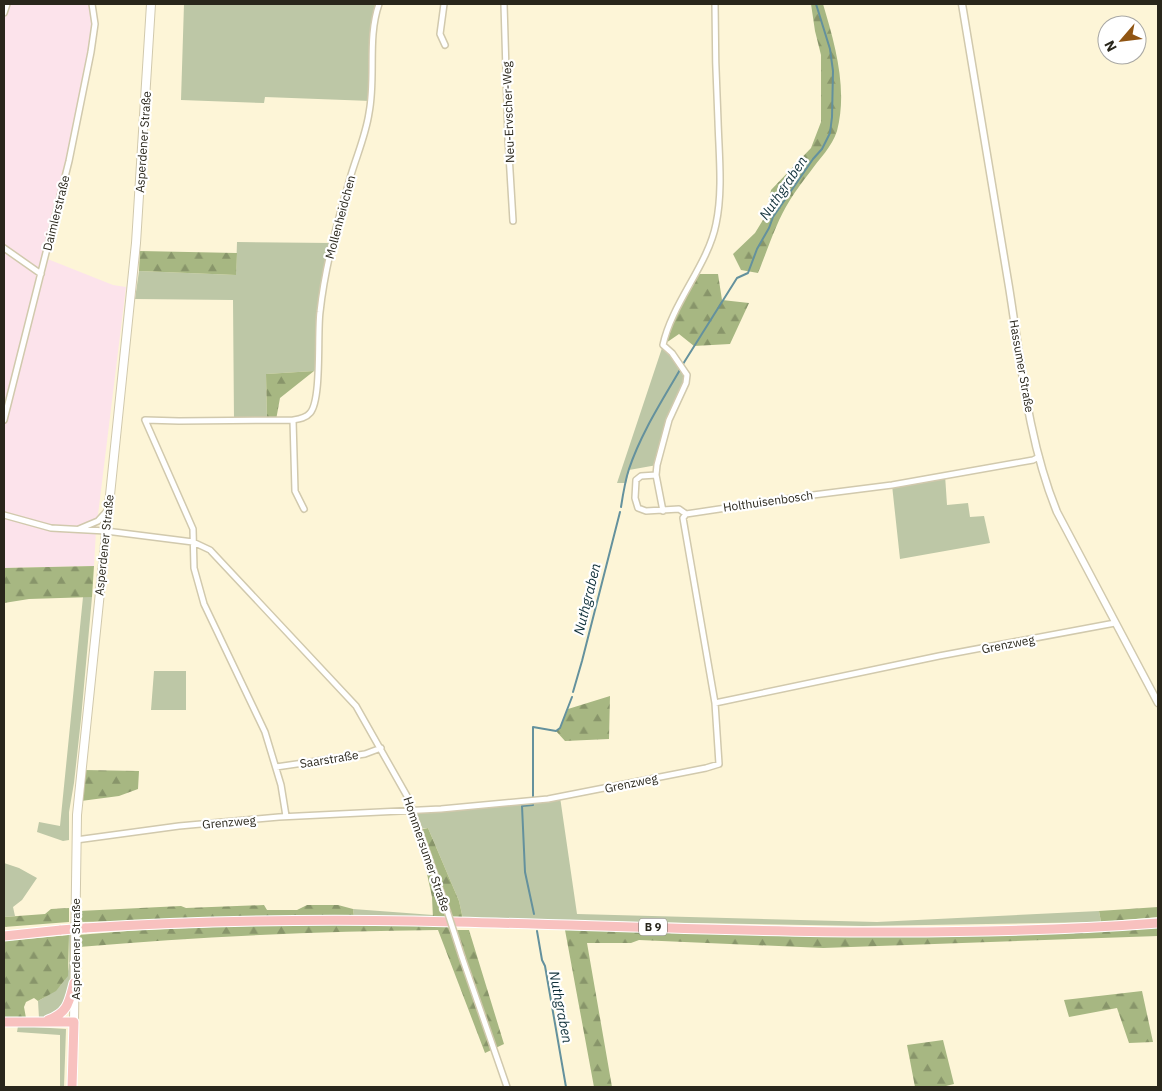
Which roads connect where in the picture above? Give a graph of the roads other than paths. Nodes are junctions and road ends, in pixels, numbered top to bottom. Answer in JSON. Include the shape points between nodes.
{"nodes":[{"id":1,"x":7,"y":4,"type":"edge"},
{"id":2,"x":92,"y":4,"type":"edge"},
{"id":3,"x":151,"y":4,"type":"edge"},
{"id":4,"x":379,"y":4,"type":"edge"},
{"id":5,"x":444,"y":4,"type":"edge"},
{"id":6,"x":504,"y":4,"type":"edge"},
{"id":7,"x":715,"y":4,"type":"edge"},
{"id":8,"x":962,"y":4,"type":"edge"},
{"id":9,"x":4,"y":13,"type":"edge"},
{"id":10,"x":445,"y":45,"type":"dead end"},
{"id":11,"x":513,"y":220,"type":"dead end"},
{"id":12,"x":4,"y":248,"type":"edge"},
{"id":13,"x":40,"y":274,"type":"junction"},
{"id":14,"x":4,"y":420,"type":"edge"},
{"id":15,"x":293,"y":420,"type":"junction"},
{"id":16,"x":1039,"y":457,"type":"junction"},
{"id":17,"x":656,"y":475,"type":"junction"},
{"id":18,"x":304,"y":509,"type":"dead end"},
{"id":19,"x":108,"y":510,"type":"junction"},
{"id":20,"x":663,"y":511,"type":"junction"},
{"id":21,"x":686,"y":514,"type":"junction"},
{"id":22,"x":4,"y":515,"type":"edge"},
{"id":23,"x":76,"y":530,"type":"junction"},
{"id":24,"x":106,"y":531,"type":"junction"},
{"id":25,"x":193,"y":542,"type":"junction"},
{"id":26,"x":1115,"y":622,"type":"junction"},
{"id":27,"x":715,"y":703,"type":"junction"},
{"id":28,"x":1158,"y":703,"type":"edge"},
{"id":29,"x":381,"y":748,"type":"junction"},
{"id":30,"x":276,"y":768,"type":"junction"},
{"id":31,"x":413,"y":809,"type":"junction"},
{"id":32,"x":286,"y":816,"type":"junction"},
{"id":33,"x":76,"y":840,"type":"junction"},
{"id":34,"x":1158,"y":923,"type":"edge"},
{"id":35,"x":4,"y":936,"type":"edge"},
{"id":36,"x":74,"y":983,"type":"junction"},
{"id":37,"x":4,"y":1022,"type":"edge"},
{"id":38,"x":40,"y":1022,"type":"junction"},
{"id":39,"x":74,"y":1022,"type":"junction"},
{"id":40,"x":72,"y":1087,"type":"edge"},
{"id":41,"x":507,"y":1087,"type":"edge"}],
"edges":[{"from":1,"to":9,"type":"street"},
{"from":2,"to":13,"type":"street","name":"Daimlerstraße","via":[[95,24],[91,52],[69,161]]},
{"from":3,"to":19,"type":"main road","name":"Asperdener Straße","via":[[136,243]]},
{"from":4,"to":15,"type":"street","name":"Mollenheidchen","via":[[374,18],[369,116],[334,232],[324,281],[319,314],[317,390],[311,412],[304,418]]},
{"from":5,"to":10,"type":"street","via":[[440,34]]},
{"from":6,"to":11,"type":"street","name":"Neu-Ervscher-Weg"},
{"from":7,"to":17,"type":"street","via":[[719,170],[716,225],[664,337],[663,345],[687,375],[669,420]]},
{"from":8,"to":16,"type":"street","name":"Hassumer Straße"},
{"from":12,"to":13,"type":"street"},
{"from":13,"to":14,"type":"street","name":"Daimlerstraße"},
{"from":15,"to":18,"type":"street","via":[[295,491]]},
{"from":15,"to":25,"type":"street","via":[[145,420],[193,529]]},
{"from":16,"to":21,"type":"street","name":"Holthuisenbosch","via":[[892,485]]},
{"from":16,"to":26,"type":"street","name":"Hassumer Straße","via":[[1057,512]]},
{"from":17,"to":20,"type":"street"},
{"from":17,"to":20,"type":"street","name":"Holthuisenbosch","via":[[641,476],[636,480],[635,502],[641,510]]},
{"from":19,"to":23,"type":"street","via":[[98,521]]},
{"from":19,"to":24,"type":"main road","name":"Asperdener Straße"},
{"from":20,"to":21,"type":"street","name":"Holthuisenbosch","via":[[679,509]]},
{"from":21,"to":27,"type":"street","via":[[683,518]]},
{"from":22,"to":23,"type":"street","name":"Hommersumer Straße","via":[[51,528]]},
{"from":23,"to":24,"type":"street","name":"Hommersumer Straße"},
{"from":24,"to":25,"type":"street","name":"Hommersumer Straße"},
{"from":24,"to":33,"type":"main road","name":"Asperdener Straße"},
{"from":25,"to":29,"type":"street","name":"Hommersumer Straße","via":[[210,550],[356,706]]},
{"from":25,"to":30,"type":"street","via":[[194,568],[204,604],[265,732]]},
{"from":26,"to":27,"type":"street","name":"Grenzweg"},
{"from":26,"to":28,"type":"street","name":"Hassumer Straße"},
{"from":27,"to":31,"type":"street","name":"Grenzweg","via":[[719,764],[548,799]]},
{"from":29,"to":30,"type":"street","name":"Saarstraße","via":[[365,754]]},
{"from":29,"to":31,"type":"street","name":"Hommersumer Straße"},
{"from":30,"to":32,"type":"street"},
{"from":31,"to":32,"type":"street","name":"Grenzweg"},
{"from":31,"to":41,"type":"street","name":"Hommersumer Straße","bridge":true},
{"from":32,"to":33,"type":"street","name":"Grenzweg"},
{"from":33,"to":36,"type":"main road","name":"Asperdener Straße"},
{"from":34,"to":35,"type":"main road","number":"B 9","bridge":true,"via":[[905,932],[325,920],[85,928]]},
{"from":36,"to":38,"type":"main road","via":[[64,1011]]},
{"from":36,"to":39,"type":"main road","name":"Asperdener Straße"},
{"from":37,"to":38,"type":"main road"},
{"from":38,"to":39,"type":"main road"},
{"from":39,"to":40,"type":"main road","name":"Asperdener Straße"}]}
